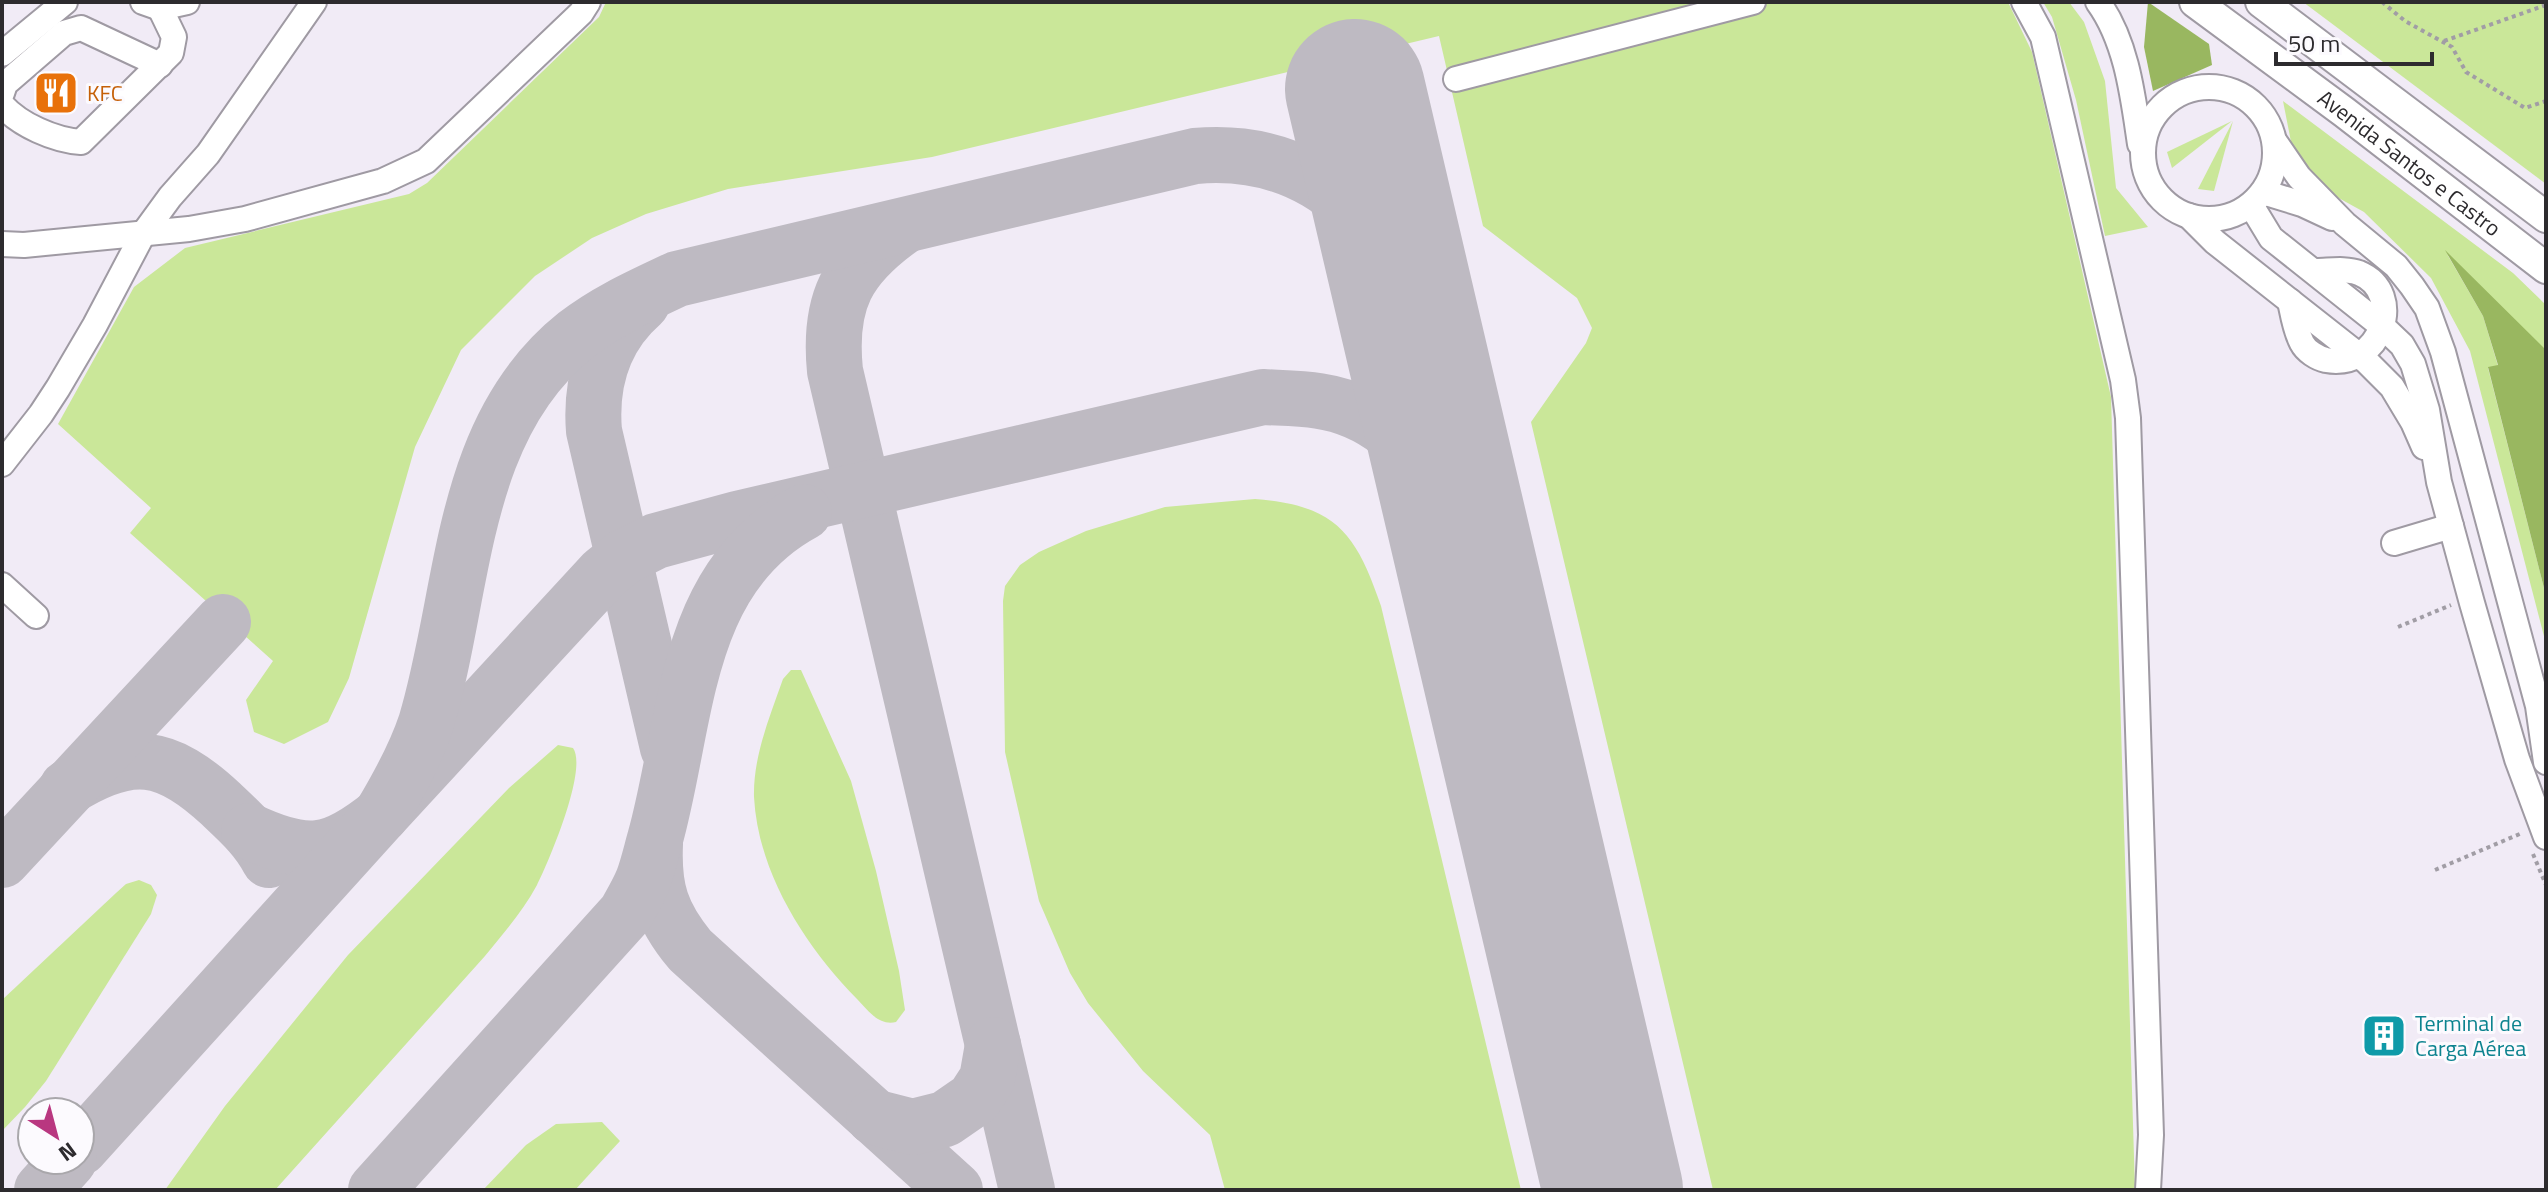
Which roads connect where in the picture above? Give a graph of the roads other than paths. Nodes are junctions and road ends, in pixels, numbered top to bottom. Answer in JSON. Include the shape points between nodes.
{"nodes":[{"id":1,"x":65,"y":2,"type":"edge"},
{"id":2,"x":187,"y":2,"type":"edge"},
{"id":3,"x":314,"y":2,"type":"edge"},
{"id":4,"x":588,"y":2,"type":"edge"},
{"id":5,"x":1753,"y":2,"type":"edge"},
{"id":6,"x":2024,"y":2,"type":"edge"},
{"id":7,"x":2098,"y":2,"type":"edge"},
{"id":8,"x":2195,"y":2,"type":"edge"},
{"id":9,"x":2261,"y":2,"type":"edge"},
{"id":10,"x":152,"y":5,"type":"edge"},
{"id":11,"x":2,"y":54,"type":"edge"},
{"id":12,"x":160,"y":65,"type":"junction"},
{"id":13,"x":1456,"y":79,"type":"dead end"},
{"id":14,"x":2,"y":93,"type":"edge"},
{"id":15,"x":2,"y":105,"type":"edge"},
{"id":16,"x":2275,"y":142,"type":"junction"},
{"id":17,"x":2142,"y":157,"type":"junction"},
{"id":18,"x":2257,"y":198,"type":"junction"},
{"id":19,"x":2189,"y":216,"type":"junction"},
{"id":20,"x":2546,"y":217,"type":"edge"},
{"id":21,"x":2345,"y":224,"type":"junction"},
{"id":22,"x":143,"y":234,"type":"junction"},
{"id":23,"x":2,"y":244,"type":"edge"},
{"id":24,"x":2546,"y":268,"type":"edge"},
{"id":25,"x":2383,"y":327,"type":"junction"},
{"id":26,"x":2359,"y":356,"type":"junction"},
{"id":27,"x":2,"y":464,"type":"edge"},
{"id":28,"x":2439,"y":482,"type":"junction"},
{"id":29,"x":2451,"y":526,"type":"junction"},
{"id":30,"x":2394,"y":543,"type":"dead end"},
{"id":31,"x":2,"y":585,"type":"edge"},
{"id":32,"x":36,"y":616,"type":"dead end"},
{"id":33,"x":2542,"y":716,"type":"edge"},
{"id":34,"x":2546,"y":762,"type":"edge"},
{"id":35,"x":2535,"y":834,"type":"edge"},
{"id":36,"x":2148,"y":1190,"type":"edge"}],
"edges":[{"from":1,"to":11,"type":"street"},
{"from":2,"to":10,"type":"street"},
{"from":3,"to":22,"type":"street","via":[[208,154]]},
{"from":4,"to":22,"type":"street","via":[[426,161],[383,181],[272,212]]},
{"from":5,"to":13,"type":"street"},
{"from":6,"to":36,"type":"street","via":[[2043,37],[2128,418],[2151,1135]]},
{"from":7,"to":17,"type":"street","via":[[2123,55]]},
{"from":8,"to":24,"type":"main road","name":"Avenida Santos e Castro"},
{"from":9,"to":20,"type":"main road","name":"Avenida Santos e Castro"},
{"from":10,"to":12,"type":"street","via":[[174,37],[171,53]]},
{"from":12,"to":14,"type":"street","via":[[81,28],[64,33],[5,84]]},
{"from":12,"to":15,"type":"street","via":[[81,142],[62,140],[10,115]]},
{"from":16,"to":17,"type":"street","via":[[2254,103],[2213,86],[2170,98],[2154,114]]},
{"from":16,"to":18,"type":"street","via":[[2275,165]]},
{"from":16,"to":21,"type":"street","via":[[2299,177]]},
{"from":17,"to":19,"type":"street","via":[[2152,187],[2168,205]]},
{"from":18,"to":19,"type":"street","via":[[2221,218]]},
{"from":18,"to":21,"type":"street","via":[[2302,204]]},
{"from":18,"to":25,"type":"street","via":[[2271,238],[2316,271],[2360,273],[2376,286]]},
{"from":19,"to":26,"type":"street"},
{"from":21,"to":33,"type":"street","via":[[2396,266],[2427,308]]},
{"from":22,"to":23,"type":"street"},
{"from":22,"to":27,"type":"street","via":[[58,388]]},
{"from":25,"to":26,"type":"street","via":[[2375,343]]},
{"from":25,"to":28,"type":"street","via":[[2413,364]]},
{"from":26,"to":28,"type":"street","via":[[2392,387]]},
{"from":28,"to":29,"type":"street"},
{"from":29,"to":30,"type":"street"},
{"from":29,"to":35,"type":"street"},
{"from":31,"to":32,"type":"street"},
{"from":33,"to":34,"type":"street"}]}
